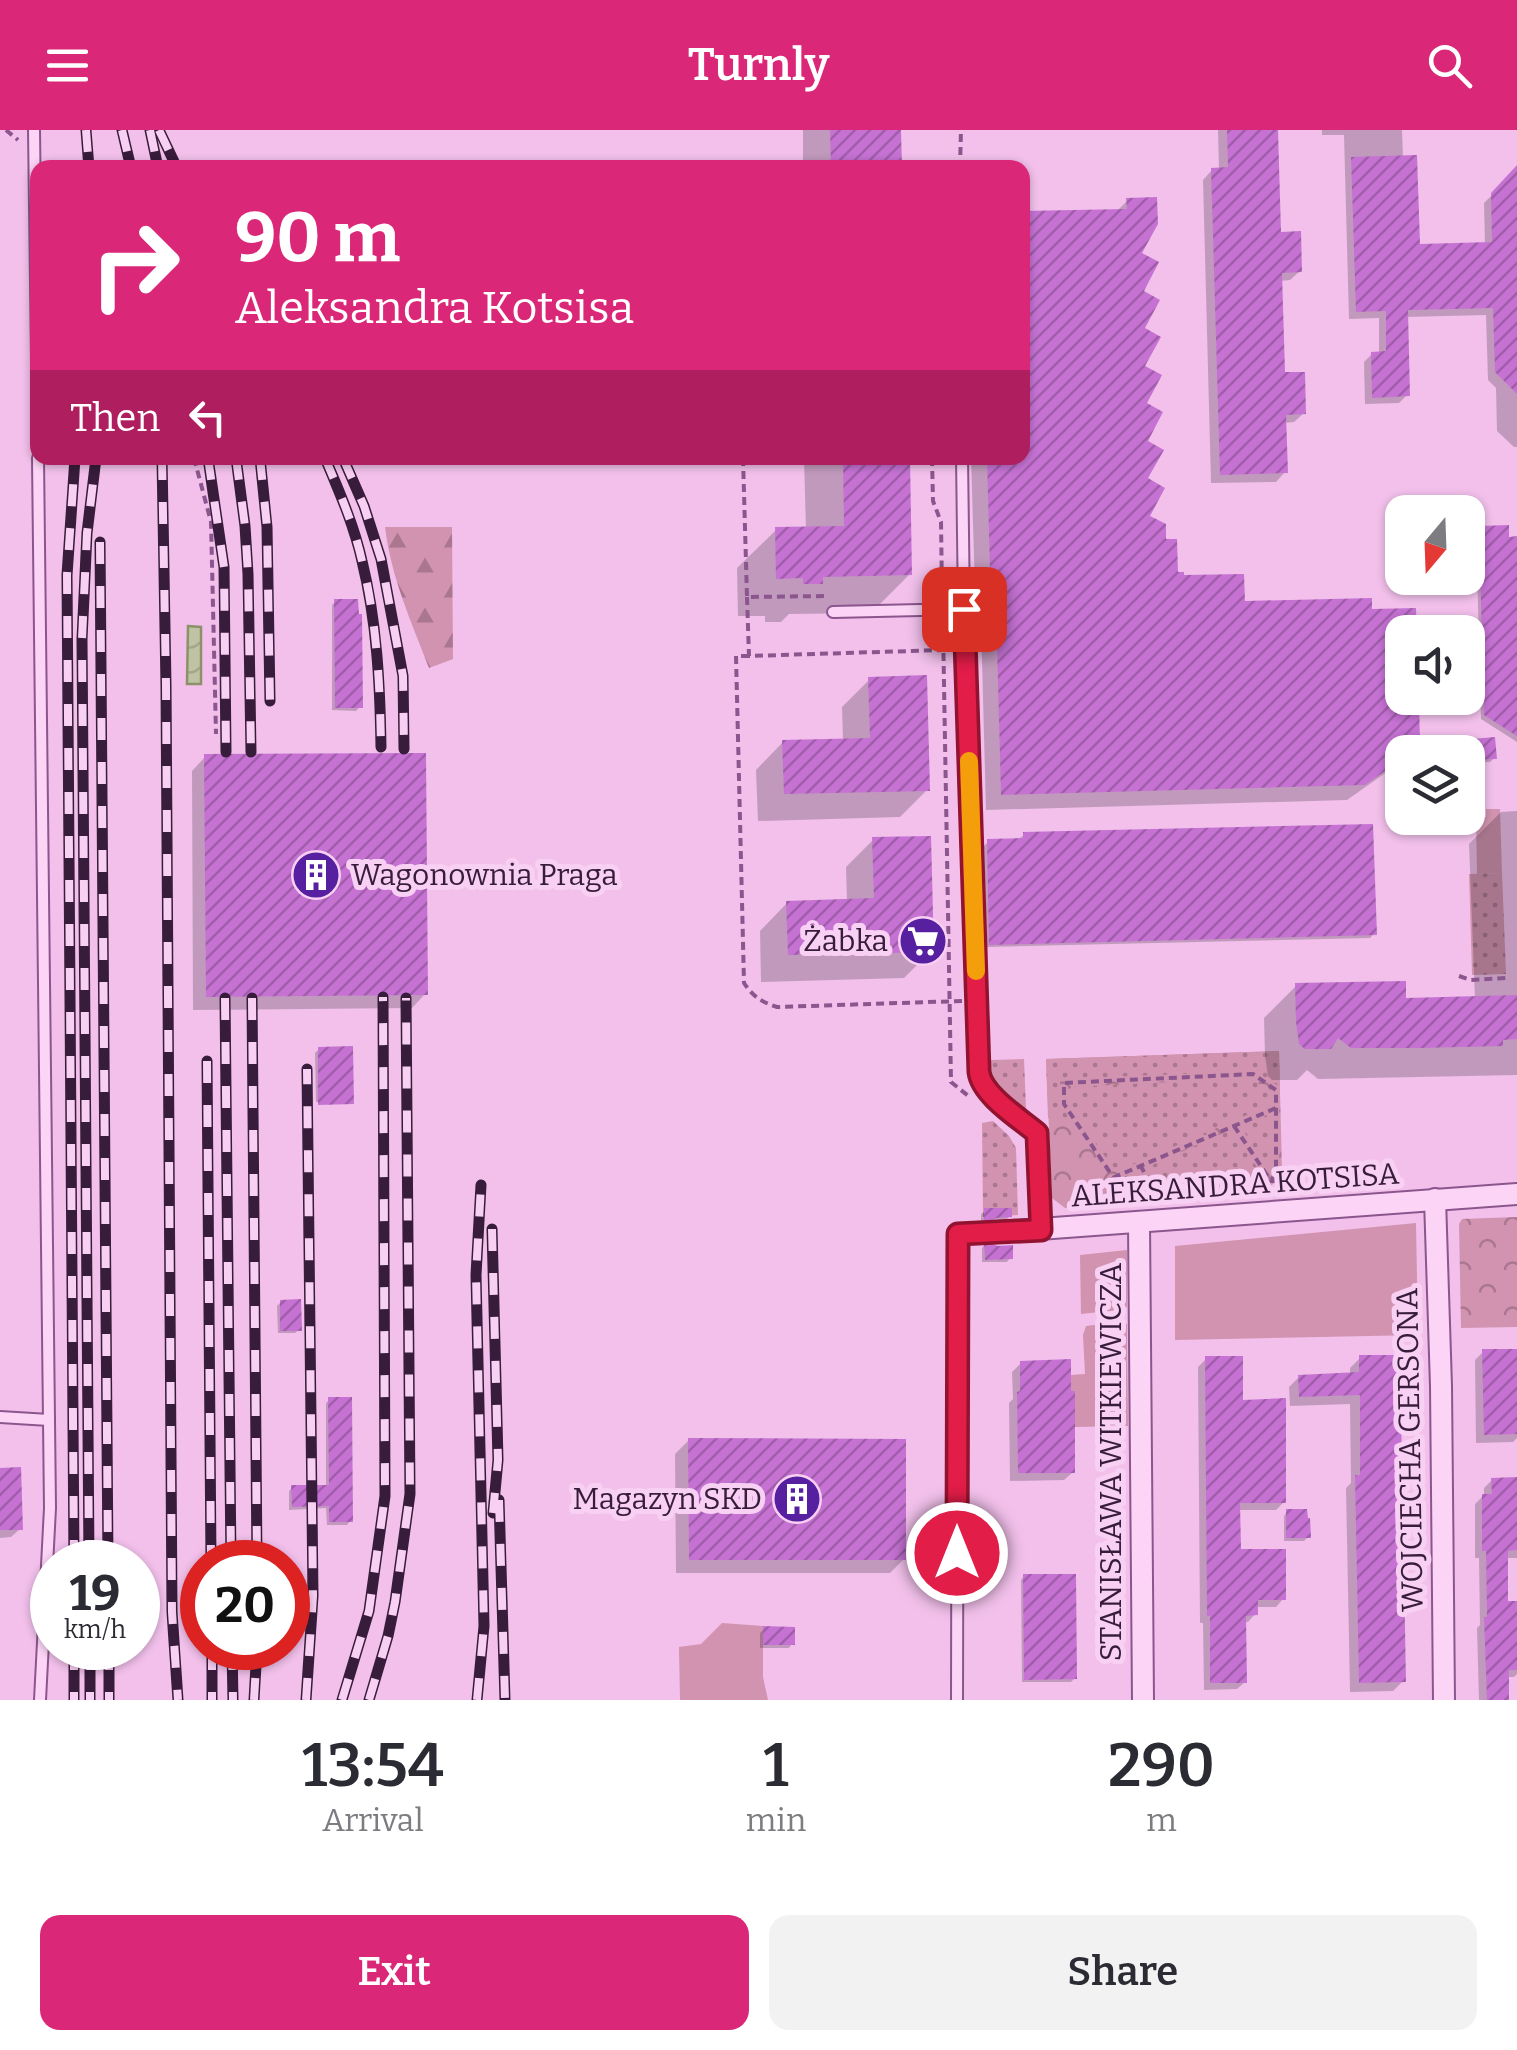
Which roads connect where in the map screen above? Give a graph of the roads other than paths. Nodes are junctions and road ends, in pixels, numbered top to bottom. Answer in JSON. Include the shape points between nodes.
{"nodes":[{"id":1,"x":34,"y":130,"type":"edge"},
{"id":2,"x":34,"y":160,"type":"edge"},
{"id":3,"x":38,"y":465,"type":"edge"},
{"id":4,"x":962,"y":465,"type":"edge"},
{"id":5,"x":964,"y":609,"type":"junction"},
{"id":6,"x":833,"y":612,"type":"dead end"},
{"id":7,"x":1517,"y":1194,"type":"edge"},
{"id":8,"x":1434,"y":1199,"type":"junction"},
{"id":9,"x":1140,"y":1223,"type":"junction"},
{"id":10,"x":1041,"y":1230,"type":"junction"},
{"id":11,"x":998,"y":1232,"type":"joint"},
{"id":12,"x":0,"y":1417,"type":"edge"},
{"id":13,"x":49,"y":1420,"type":"junction"},
{"id":14,"x":40,"y":1700,"type":"edge"},
{"id":15,"x":957,"y":1700,"type":"edge"},
{"id":16,"x":1143,"y":1700,"type":"edge"},
{"id":17,"x":1444,"y":1700,"type":"edge"}],
"edges":[{"from":1,"to":2,"type":"lane"},
{"from":3,"to":13,"type":"lane"},
{"from":4,"to":5,"type":"lane"},
{"from":5,"to":6,"type":"lane"},
{"from":5,"to":10,"type":"lane","via":[[980,1082],[1037,1133]]},
{"from":7,"to":8,"type":"street","name":"ALEKSANDRA KOTSISA"},
{"from":8,"to":9,"type":"street","name":"ALEKSANDRA KOTSISA"},
{"from":8,"to":17,"type":"street","name":"WOJCIECHA GERSONA"},
{"from":9,"to":10,"type":"street","name":"ALEKSANDRA KOTSISA"},
{"from":9,"to":16,"type":"street","name":"STANISŁAWA WITKIEWICZA"},
{"from":10,"to":11,"type":"street","name":"ALEKSANDRA KOTSISA"},
{"from":11,"to":15,"type":"lane","name":"ALEKSANDRA KOTSISA","via":[[958,1234]]},
{"from":12,"to":13,"type":"lane"},
{"from":13,"to":14,"type":"lane"}]}
